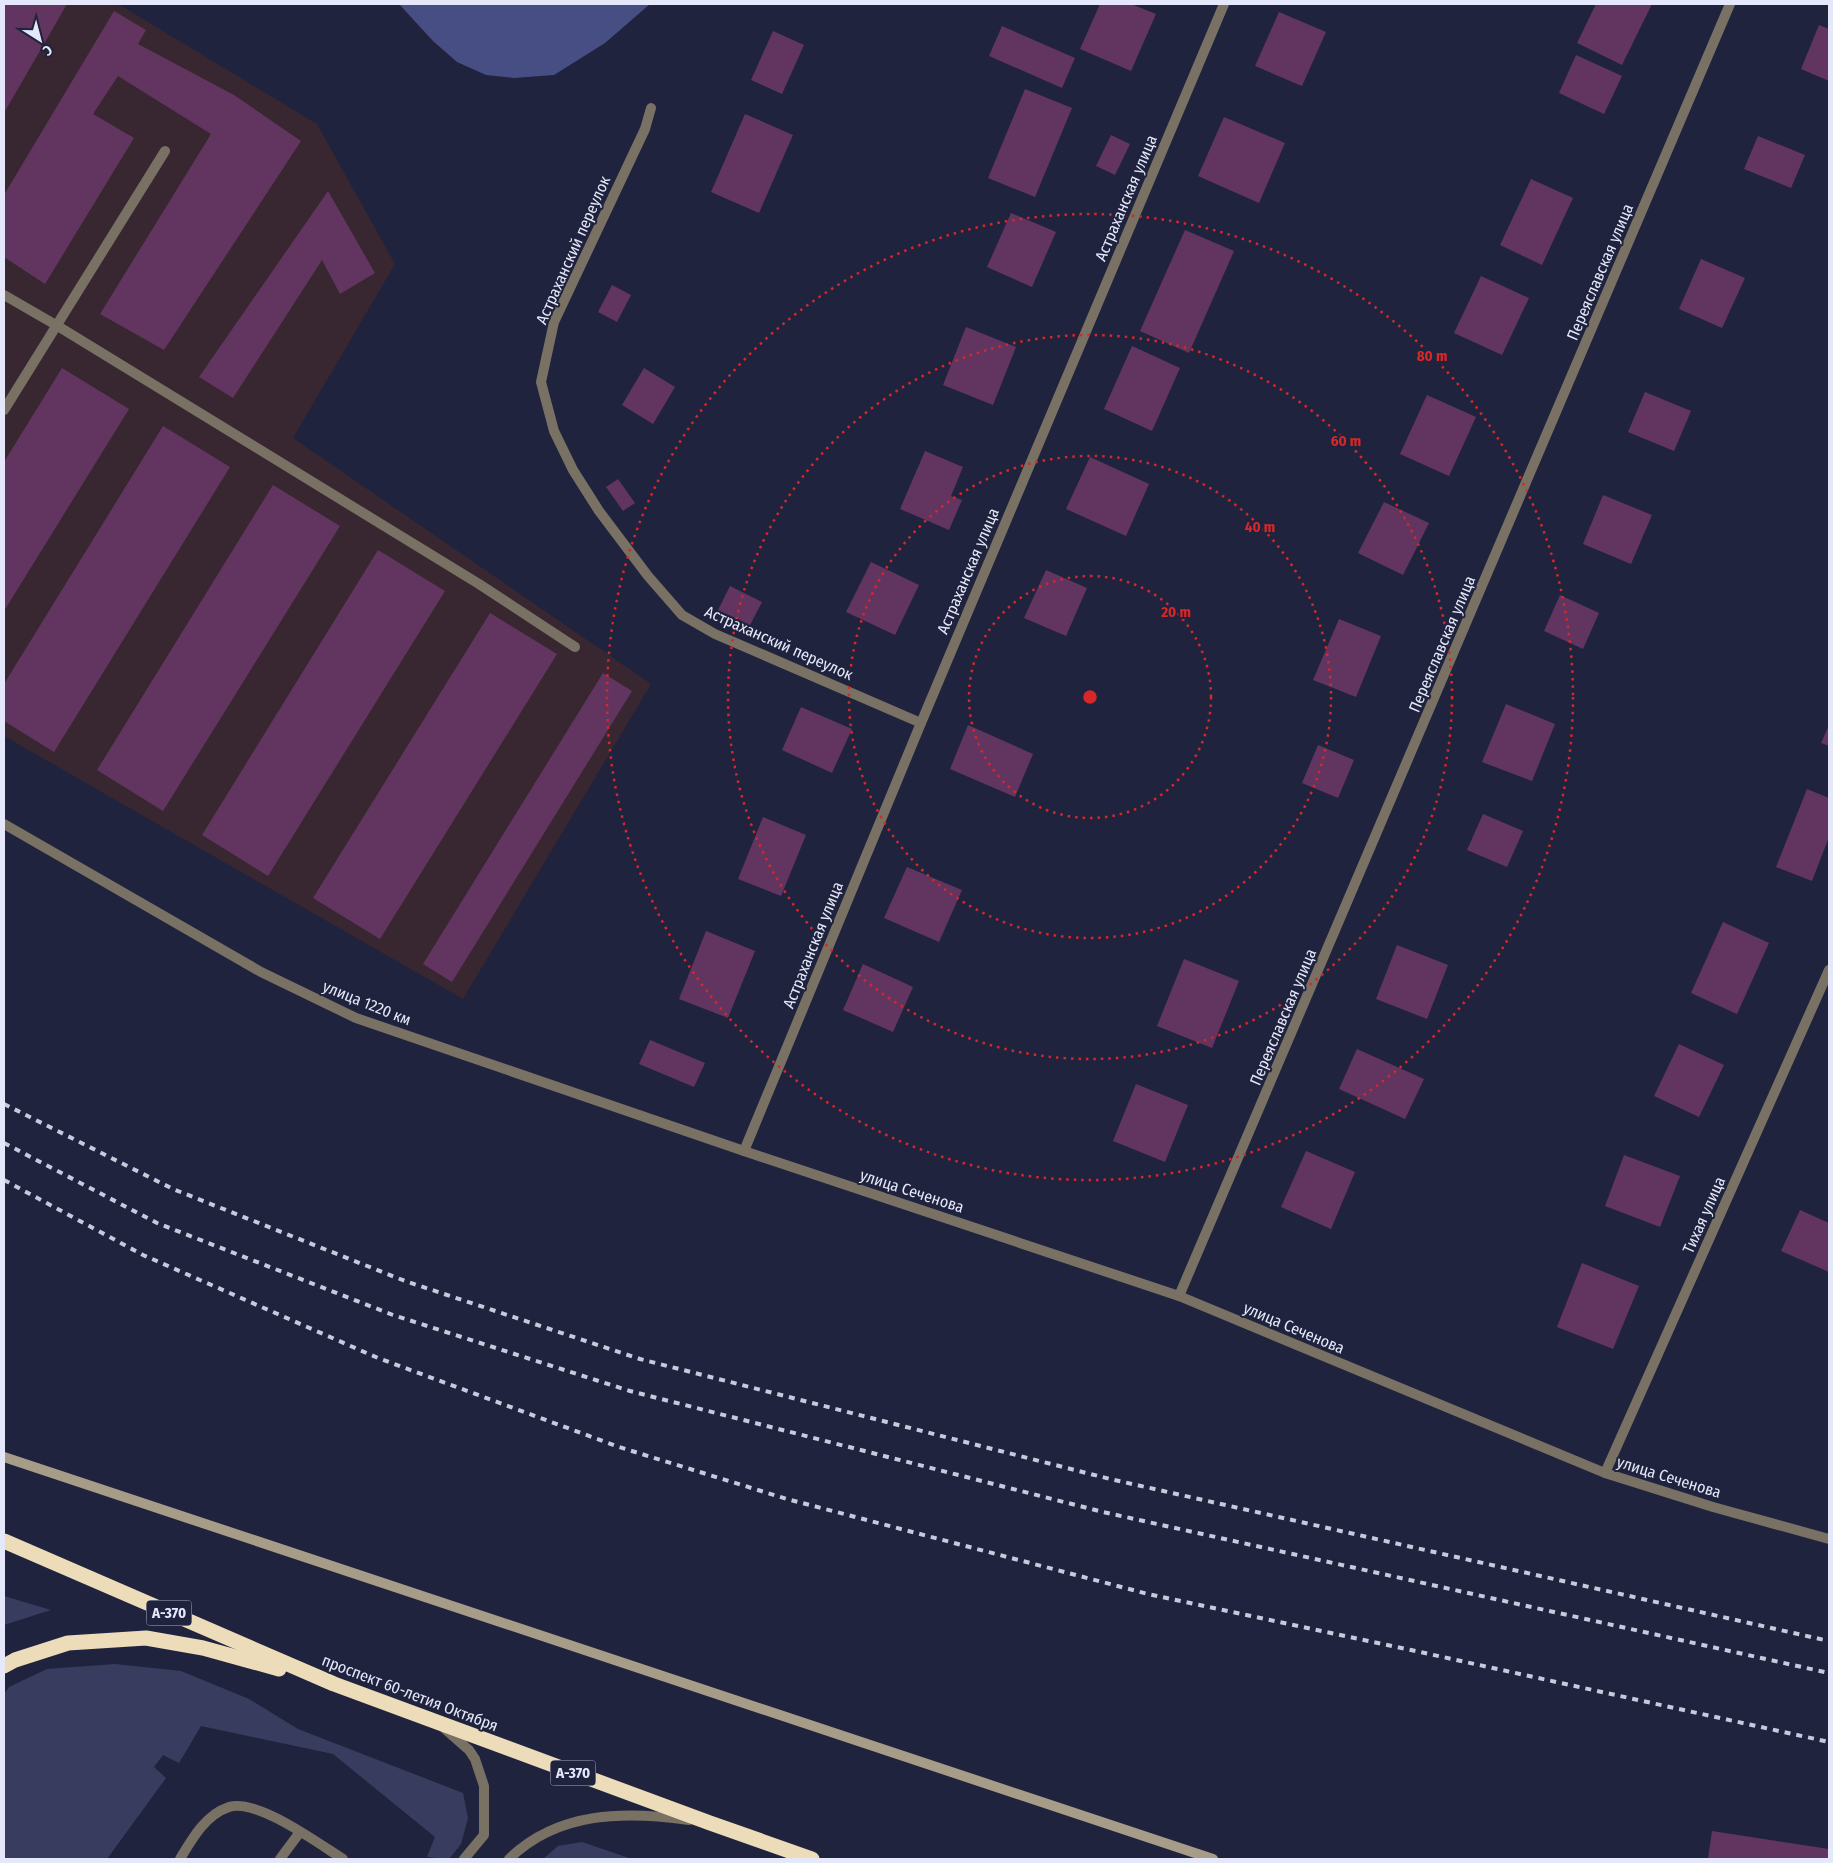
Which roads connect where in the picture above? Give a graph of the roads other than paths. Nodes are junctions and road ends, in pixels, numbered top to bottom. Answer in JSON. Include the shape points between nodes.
{"nodes":[{"id":1,"x":1224,"y":4,"type":"edge"},
{"id":2,"x":1730,"y":4,"type":"edge"},
{"id":3,"x":651,"y":108,"type":"dead end"},
{"id":4,"x":164,"y":151,"type":"dead end"},
{"id":5,"x":4,"y":295,"type":"edge"},
{"id":6,"x":56,"y":325,"type":"junction"},
{"id":7,"x":4,"y":410,"type":"edge"},
{"id":8,"x":575,"y":647,"type":"dead end"},
{"id":9,"x":921,"y":723,"type":"junction"},
{"id":10,"x":4,"y":824,"type":"edge"},
{"id":11,"x":1829,"y":970,"type":"edge"},
{"id":12,"x":744,"y":1151,"type":"junction"},
{"id":13,"x":1179,"y":1296,"type":"junction"},
{"id":14,"x":4,"y":1457,"type":"edge"},
{"id":15,"x":1605,"y":1473,"type":"junction"},
{"id":16,"x":1829,"y":1539,"type":"edge"},
{"id":17,"x":4,"y":1541,"type":"edge"},
{"id":18,"x":4,"y":1666,"type":"edge"},
{"id":19,"x":334,"y":1684,"type":"junction"},
{"id":20,"x":432,"y":1721,"type":"junction"},
{"id":21,"x":710,"y":1823,"type":"junction"},
{"id":22,"x":300,"y":1832,"type":"junction"},
{"id":23,"x":180,"y":1859,"type":"edge"},
{"id":24,"x":280,"y":1859,"type":"edge"},
{"id":25,"x":342,"y":1859,"type":"edge"},
{"id":26,"x":464,"y":1859,"type":"edge"},
{"id":27,"x":508,"y":1859,"type":"edge"},
{"id":28,"x":812,"y":1859,"type":"edge"},
{"id":29,"x":1213,"y":1859,"type":"edge"}],
"edges":[{"from":1,"to":9,"type":"street","name":"Астраханская улица"},
{"from":2,"to":13,"type":"street","name":"Переяславская улица"},
{"from":3,"to":9,"type":"street","name":"Астраханский переулок","via":[[554,322],[541,382],[554,431],[573,470],[599,511],[682,615],[715,634]]},
{"from":4,"to":6,"type":"street"},
{"from":5,"to":6,"type":"street"},
{"from":6,"to":7,"type":"street"},
{"from":6,"to":8,"type":"street","via":[[479,584]]},
{"from":9,"to":12,"type":"street","name":"Астраханская улица"},
{"from":10,"to":12,"type":"street","name":"улица 1220 км","via":[[261,972],[356,1018]]},
{"from":11,"to":15,"type":"street","name":"Тихая улица"},
{"from":12,"to":13,"type":"street","name":"улица Сеченова"},
{"from":13,"to":15,"type":"street","name":"улица Сеченова"},
{"from":14,"to":29,"type":"main road"},
{"from":15,"to":16,"type":"street","name":"улица Сеченова"},
{"from":17,"to":19,"type":"highway","name":"проспект 60-летия Октября","number":"А-370"},
{"from":18,"to":19,"type":"highway","via":[[68,1643],[146,1638],[202,1648]]},
{"from":19,"to":20,"type":"highway","name":"проспект 60-летия Октября","number":"А-370"},
{"from":20,"to":21,"type":"highway","name":"проспект 60-летия Октября","number":"А-370"},
{"from":20,"to":26,"type":"street","via":[[453,1734],[469,1750],[484,1786],[484,1835]]},
{"from":21,"to":27,"type":"street","via":[[642,1815],[604,1816],[578,1821],[545,1834]]},
{"from":21,"to":28,"type":"highway","name":"проспект 60-летия Октября","number":"А-370"},
{"from":22,"to":23,"type":"street","via":[[279,1818],[231,1806],[217,1813],[197,1831]]},
{"from":22,"to":24,"type":"street"},
{"from":22,"to":25,"type":"street"}]}
